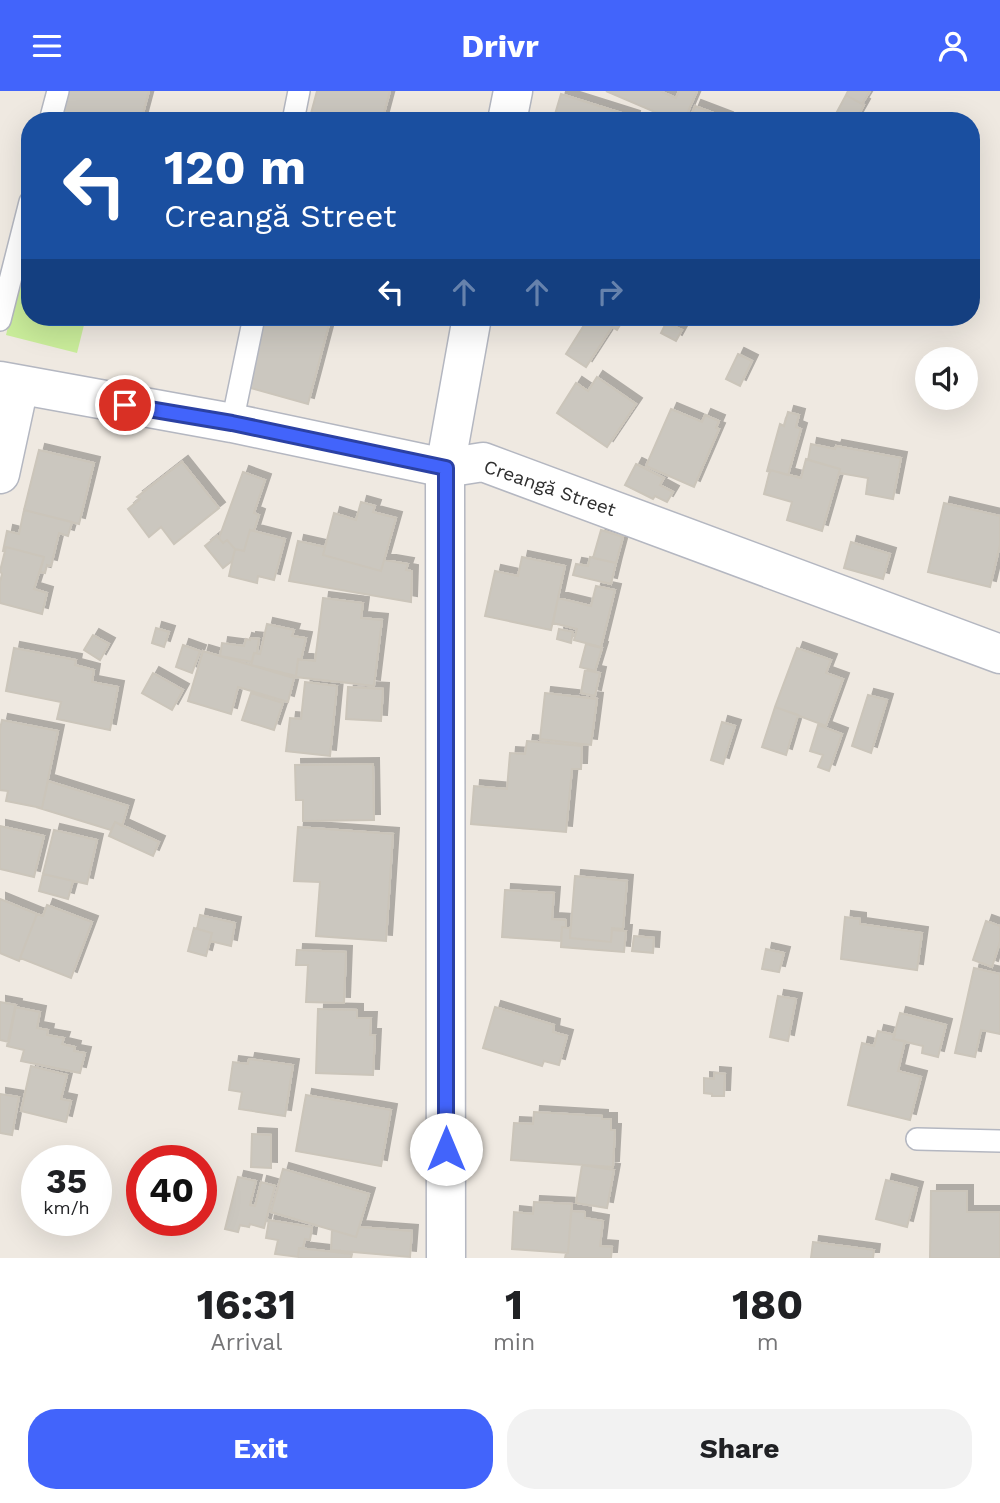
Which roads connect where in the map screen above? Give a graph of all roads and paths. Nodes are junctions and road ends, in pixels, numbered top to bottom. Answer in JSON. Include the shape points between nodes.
{"nodes":[{"id":1,"x":58,"y":91,"type":"edge"},
{"id":2,"x":299,"y":91,"type":"edge"},
{"id":3,"x":513,"y":91,"type":"edge"},
{"id":4,"x":52,"y":112,"type":"edge"},
{"id":5,"x":295,"y":112,"type":"edge"},
{"id":6,"x":510,"y":112,"type":"edge"},
{"id":7,"x":21,"y":237,"type":"edge"},
{"id":8,"x":0,"y":320,"type":"edge"},
{"id":9,"x":252,"y":326,"type":"edge"},
{"id":10,"x":470,"y":326,"type":"edge"},
{"id":11,"x":9,"y":384,"type":"edge"},
{"id":12,"x":232,"y":423,"type":"junction"},
{"id":13,"x":446,"y":468,"type":"junction"},
{"id":14,"x":0,"y":474,"type":"edge"},
{"id":15,"x":1000,"y":654,"type":"edge"},
{"id":16,"x":916,"y":1139,"type":"dead end"},
{"id":17,"x":1000,"y":1141,"type":"edge"},
{"id":18,"x":446,"y":1258,"type":"edge"}],
"edges":[{"from":1,"to":4,"type":"lane"},
{"from":2,"to":5,"type":"lane"},
{"from":3,"to":6,"type":"street"},
{"from":7,"to":8,"type":"lane"},
{"from":9,"to":12,"type":"lane"},
{"from":10,"to":13,"type":"street"},
{"from":11,"to":12,"type":"street","name":"Creangă Street"},
{"from":11,"to":14,"type":"street"},
{"from":12,"to":13,"type":"street","name":"Creangă Street"},
{"from":13,"to":15,"type":"street","name":"Creangă Street","via":[[483,462]]},
{"from":13,"to":18,"type":"street"},
{"from":16,"to":17,"type":"lane"}]}
